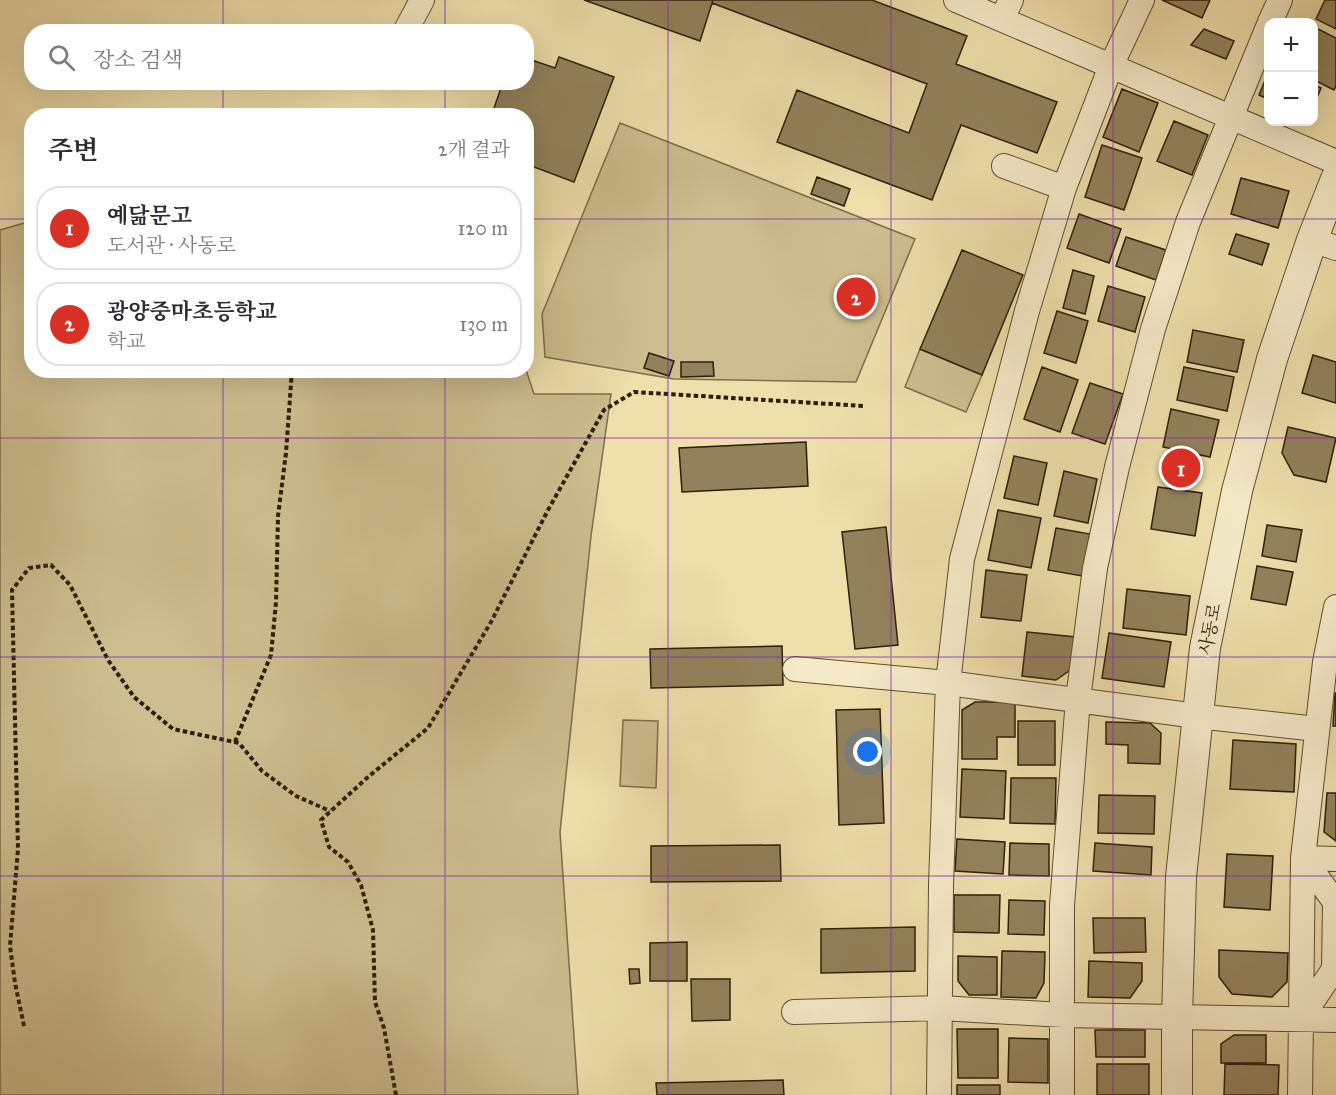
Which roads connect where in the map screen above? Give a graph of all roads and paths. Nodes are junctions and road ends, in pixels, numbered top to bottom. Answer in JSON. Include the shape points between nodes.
{"nodes":[{"id":1,"x":422,"y":0,"type":"edge"},
{"id":2,"x":956,"y":0,"type":"edge"},
{"id":3,"x":1142,"y":0,"type":"edge"},
{"id":4,"x":1280,"y":0,"type":"edge"},
{"id":5,"x":1007,"y":10,"type":"edge"},
{"id":6,"x":1272,"y":18,"type":"edge"},
{"id":7,"x":409,"y":24,"type":"edge"},
{"id":8,"x":1264,"y":39,"type":"edge"},
{"id":9,"x":1111,"y":66,"type":"junction"},
{"id":10,"x":1231,"y":117,"type":"junction"},
{"id":11,"x":1336,"y":162,"type":"edge"},
{"id":12,"x":1004,"y":166,"type":"dead end"},
{"id":13,"x":1336,"y":179,"type":"edge"},
{"id":14,"x":1064,"y":188,"type":"junction"},
{"id":15,"x":1324,"y":244,"type":"edge"},
{"id":16,"x":291,"y":378,"type":"edge"},
{"id":17,"x":864,"y":406,"type":"dead end"},
{"id":18,"x":1336,"y":607,"type":"edge"},
{"id":19,"x":795,"y":669,"type":"dead end"},
{"id":20,"x":948,"y":683,"type":"junction"},
{"id":21,"x":1078,"y":699,"type":"junction"},
{"id":22,"x":1197,"y":716,"type":"junction"},
{"id":23,"x":1317,"y":729,"type":"junction"},
{"id":24,"x":235,"y":742,"type":"junction"},
{"id":25,"x":330,"y":811,"type":"junction"},
{"id":26,"x":1303,"y":858,"type":"junction"},
{"id":27,"x":1336,"y":859,"type":"edge"},
{"id":28,"x":940,"y":1008,"type":"junction"},
{"id":29,"x":794,"y":1012,"type":"dead end"},
{"id":30,"x":1063,"y":1015,"type":"junction"},
{"id":31,"x":1177,"y":1018,"type":"junction"},
{"id":32,"x":1336,"y":1020,"type":"edge"},
{"id":33,"x":1299,"y":1021,"type":"junction"},
{"id":34,"x":24,"y":1026,"type":"dead end"},
{"id":35,"x":396,"y":1095,"type":"edge"},
{"id":36,"x":939,"y":1095,"type":"edge"},
{"id":37,"x":1062,"y":1095,"type":"edge"},
{"id":38,"x":1177,"y":1095,"type":"edge"},
{"id":39,"x":1300,"y":1095,"type":"edge"}],
"edges":[{"from":1,"to":7,"type":"street"},
{"from":2,"to":5,"type":"street"},
{"from":3,"to":9,"type":"street"},
{"from":4,"to":6,"type":"street"},
{"from":5,"to":9,"type":"street"},
{"from":8,"to":10,"type":"street"},
{"from":9,"to":10,"type":"street"},
{"from":9,"to":14,"type":"street"},
{"from":10,"to":11,"type":"street"},
{"from":10,"to":21,"type":"street","via":[[1188,222],[1153,329],[1095,568]]},
{"from":12,"to":14,"type":"street"},
{"from":13,"to":15,"type":"street","name":"사동로"},
{"from":14,"to":20,"type":"street","via":[[1027,311],[963,559]]},
{"from":15,"to":22,"type":"street","name":"사동로","via":[[1272,359],[1237,491],[1205,648]]},
{"from":16,"to":24,"type":"path","via":[[278,516],[271,655]]},
{"from":17,"to":25,"type":"path","via":[[634,392],[604,410],[491,622],[428,728]]},
{"from":18,"to":23,"type":"street"},
{"from":19,"to":20,"type":"street"},
{"from":20,"to":21,"type":"street"},
{"from":20,"to":28,"type":"street"},
{"from":21,"to":22,"type":"street"},
{"from":21,"to":30,"type":"street","via":[[1062,905]]},
{"from":22,"to":23,"type":"street"},
{"from":22,"to":31,"type":"street","name":"사동로","via":[[1181,877]]},
{"from":23,"to":26,"type":"street"},
{"from":24,"to":25,"type":"path","via":[[262,771],[296,796]]},
{"from":24,"to":34,"type":"path","via":[[172,729],[134,698],[108,660],[70,585],[51,565],[29,568],[12,590],[18,849],[10,946]]},
{"from":25,"to":35,"type":"path","via":[[321,820],[329,847],[348,862],[361,885],[373,930],[375,1002],[384,1028]]},
{"from":26,"to":27,"type":"street"},
{"from":26,"to":33,"type":"street"},
{"from":26,"to":33,"type":"street","via":[[1335,902],[1334,969]]},
{"from":28,"to":29,"type":"street"},
{"from":28,"to":30,"type":"street"},
{"from":28,"to":36,"type":"street"},
{"from":30,"to":31,"type":"street"},
{"from":30,"to":37,"type":"street"},
{"from":31,"to":33,"type":"street"},
{"from":31,"to":38,"type":"street","name":"사동로"},
{"from":32,"to":33,"type":"street"},
{"from":33,"to":39,"type":"street"}]}
